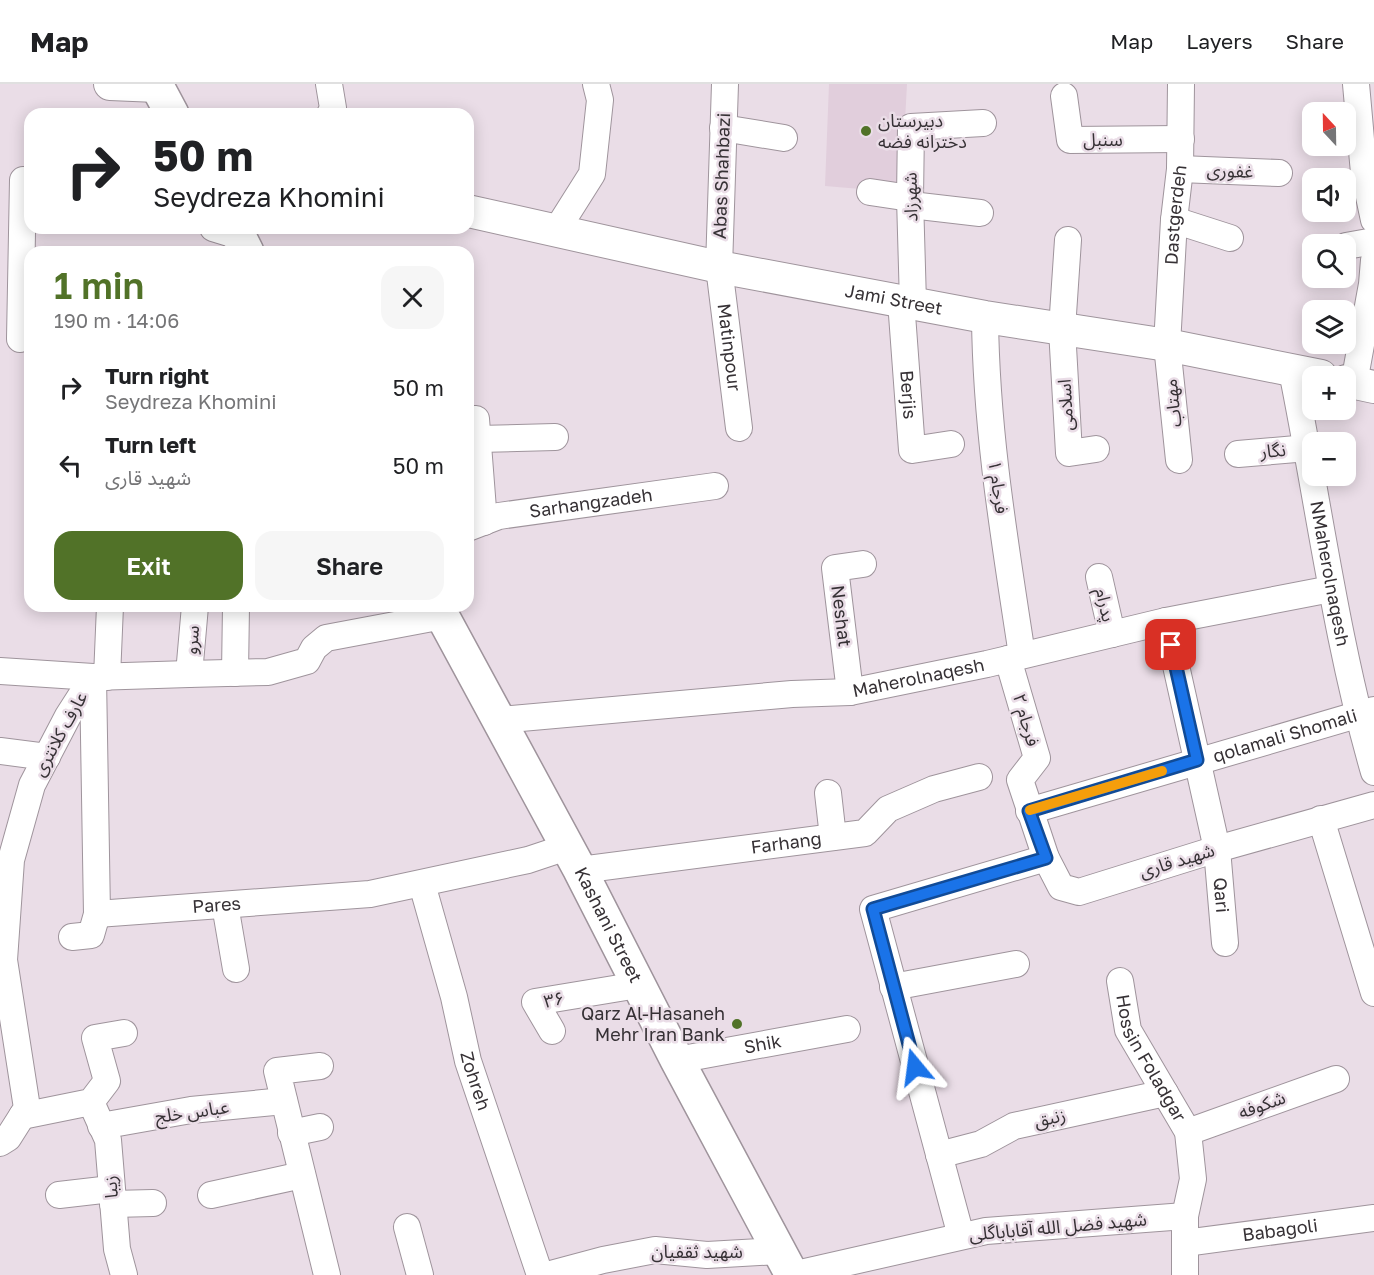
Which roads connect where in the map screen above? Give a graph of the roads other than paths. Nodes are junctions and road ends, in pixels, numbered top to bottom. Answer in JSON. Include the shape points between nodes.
{"nodes":[{"id":1,"x":110,"y":84,"type":"edge"},
{"id":2,"x":329,"y":84,"type":"edge"},
{"id":3,"x":596,"y":84,"type":"edge"},
{"id":4,"x":724,"y":84,"type":"edge"},
{"id":5,"x":1181,"y":84,"type":"edge"},
{"id":6,"x":1356,"y":84,"type":"edge"},
{"id":7,"x":162,"y":95,"type":"edge"},
{"id":8,"x":1064,"y":96,"type":"dead end"},
{"id":9,"x":333,"y":108,"type":"edge"},
{"id":10,"x":1366,"y":111,"type":"edge"},
{"id":11,"x":983,"y":123,"type":"dead end"},
{"id":12,"x":723,"y":128,"type":"junction"},
{"id":13,"x":784,"y":138,"type":"dead end"},
{"id":14,"x":1181,"y":139,"type":"junction"},
{"id":15,"x":1180,"y":169,"type":"junction"},
{"id":16,"x":1280,"y":173,"type":"dead end"},
{"id":17,"x":18,"y":180,"type":"edge"},
{"id":18,"x":870,"y":192,"type":"dead end"},
{"id":19,"x":911,"y":201,"type":"junction"},
{"id":20,"x":474,"y":212,"type":"edge"},
{"id":21,"x":980,"y":213,"type":"dead end"},
{"id":22,"x":1374,"y":215,"type":"edge"},
{"id":23,"x":1174,"y":220,"type":"junction"},
{"id":24,"x":1374,"y":220,"type":"edge"},
{"id":25,"x":556,"y":231,"type":"junction"},
{"id":26,"x":1230,"y":238,"type":"dead end"},
{"id":27,"x":1068,"y":240,"type":"dead end"},
{"id":28,"x":1374,"y":241,"type":"edge"},
{"id":29,"x":1356,"y":244,"type":"edge"},
{"id":30,"x":1374,"y":260,"type":"edge"},
{"id":31,"x":719,"y":267,"type":"junction"},
{"id":32,"x":907,"y":302,"type":"junction"},
{"id":33,"x":985,"y":317,"type":"junction"},
{"id":34,"x":1062,"y":329,"type":"junction"},
{"id":35,"x":17,"y":338,"type":"edge"},
{"id":36,"x":1167,"y":345,"type":"junction"},
{"id":37,"x":1302,"y":373,"type":"edge"},
{"id":38,"x":1358,"y":384,"type":"edge"},
{"id":39,"x":739,"y":428,"type":"dead end"},
{"id":40,"x":474,"y":429,"type":"edge"},
{"id":41,"x":555,"y":437,"type":"dead end"},
{"id":42,"x":951,"y":444,"type":"dead end"},
{"id":43,"x":1096,"y":449,"type":"dead end"},
{"id":44,"x":1302,"y":449,"type":"edge"},
{"id":45,"x":1238,"y":454,"type":"dead end"},
{"id":46,"x":1179,"y":460,"type":"dead end"},
{"id":47,"x":474,"y":461,"type":"edge"},
{"id":48,"x":715,"y":486,"type":"dead end"},
{"id":49,"x":1314,"y":486,"type":"edge"},
{"id":50,"x":476,"y":525,"type":"edge"},
{"id":51,"x":863,"y":564,"type":"dead end"},
{"id":52,"x":1099,"y":577,"type":"dead end"},
{"id":53,"x":1331,"y":589,"type":"junction"},
{"id":54,"x":109,"y":612,"type":"edge"},
{"id":55,"x":194,"y":612,"type":"edge"},
{"id":56,"x":236,"y":612,"type":"edge"},
{"id":57,"x":436,"y":612,"type":"edge"},
{"id":58,"x":441,"y":612,"type":"edge"},
{"id":59,"x":1166,"y":621,"type":"junction"},
{"id":60,"x":1112,"y":634,"type":"junction"},
{"id":61,"x":1015,"y":657,"type":"junction"},
{"id":62,"x":0,"y":671,"type":"edge"},
{"id":63,"x":235,"y":673,"type":"junction"},
{"id":64,"x":189,"y":674,"type":"junction"},
{"id":65,"x":100,"y":677,"type":"junction"},
{"id":66,"x":850,"y":692,"type":"junction"},
{"id":67,"x":1366,"y":712,"type":"edge"},
{"id":68,"x":499,"y":720,"type":"junction"},
{"id":69,"x":0,"y":751,"type":"edge"},
{"id":70,"x":47,"y":757,"type":"junction"},
{"id":71,"x":1197,"y":760,"type":"junction"},
{"id":72,"x":1374,"y":772,"type":"edge"},
{"id":73,"x":979,"y":777,"type":"dead end"},
{"id":74,"x":828,"y":793,"type":"dead end"},
{"id":75,"x":1374,"y":804,"type":"edge"},
{"id":76,"x":1029,"y":811,"type":"junction"},
{"id":77,"x":1321,"y":819,"type":"junction"},
{"id":78,"x":833,"y":837,"type":"junction"},
{"id":79,"x":8,"y":840,"type":"edge"},
{"id":80,"x":1217,"y":849,"type":"junction"},
{"id":81,"x":573,"y":858,"type":"junction"},
{"id":82,"x":1046,"y":858,"type":"junction"},
{"id":83,"x":422,"y":884,"type":"junction"},
{"id":84,"x":225,"y":905,"type":"junction"},
{"id":85,"x":97,"y":914,"type":"junction"},
{"id":86,"x":72,"y":937,"type":"dead end"},
{"id":87,"x":1225,"y":943,"type":"dead end"},
{"id":88,"x":1016,"y":964,"type":"dead end"},
{"id":89,"x":236,"y":969,"type":"dead end"},
{"id":90,"x":1120,"y":981,"type":"dead end"},
{"id":91,"x":638,"y":985,"type":"junction"},
{"id":92,"x":893,"y":987,"type":"junction"},
{"id":93,"x":5,"y":993,"type":"edge"},
{"id":94,"x":1374,"y":993,"type":"edge"},
{"id":95,"x":848,"y":1029,"type":"dead end"},
{"id":96,"x":552,"y":1031,"type":"dead end"},
{"id":97,"x":124,"y":1033,"type":"dead end"},
{"id":98,"x":677,"y":1060,"type":"junction"},
{"id":99,"x":320,"y":1066,"type":"dead end"},
{"id":100,"x":1336,"y":1079,"type":"dead end"},
{"id":101,"x":1165,"y":1093,"type":"junction"},
{"id":102,"x":284,"y":1101,"type":"junction"},
{"id":103,"x":91,"y":1102,"type":"junction"},
{"id":104,"x":22,"y":1116,"type":"junction"},
{"id":105,"x":101,"y":1126,"type":"junction"},
{"id":106,"x":320,"y":1127,"type":"dead end"},
{"id":107,"x":1188,"y":1132,"type":"junction"},
{"id":108,"x":291,"y":1133,"type":"junction"},
{"id":109,"x":0,"y":1143,"type":"edge"},
{"id":110,"x":939,"y":1155,"type":"junction"},
{"id":111,"x":302,"y":1175,"type":"junction"},
{"id":112,"x":59,"y":1195,"type":"dead end"},
{"id":113,"x":211,"y":1195,"type":"dead end"},
{"id":114,"x":112,"y":1196,"type":"junction"},
{"id":115,"x":153,"y":1203,"type":"dead end"},
{"id":116,"x":1185,"y":1216,"type":"junction"},
{"id":117,"x":1374,"y":1218,"type":"edge"},
{"id":118,"x":407,"y":1227,"type":"dead end"},
{"id":119,"x":962,"y":1236,"type":"junction"},
{"id":120,"x":1185,"y":1243,"type":"junction"},
{"id":121,"x":785,"y":1263,"type":"edge"},
{"id":122,"x":605,"y":1268,"type":"edge"},
{"id":123,"x":124,"y":1275,"type":"edge"},
{"id":124,"x":327,"y":1275,"type":"edge"},
{"id":125,"x":420,"y":1275,"type":"edge"},
{"id":126,"x":540,"y":1275,"type":"edge"},
{"id":127,"x":547,"y":1275,"type":"edge"},
{"id":128,"x":1185,"y":1275,"type":"edge"}],
"edges":[{"from":1,"to":7,"type":"street"},
{"from":2,"to":9,"type":"street"},
{"from":3,"to":25,"type":"street","via":[[600,100],[592,174]]},
{"from":4,"to":12,"type":"street","name":"Abas Shahbazi"},
{"from":5,"to":14,"type":"street","name":"Dastgerdeh"},
{"from":6,"to":10,"type":"street"},
{"from":8,"to":14,"type":"street","name":"سنبل","via":[[1070,140]]},
{"from":10,"to":22,"type":"street","via":[[1364,173]]},
{"from":11,"to":19,"type":"street","name":"شهرزاد","via":[[911,127]]},
{"from":12,"to":13,"type":"street"},
{"from":12,"to":31,"type":"street","name":"Abas Shahbazi"},
{"from":14,"to":15,"type":"street","name":"Dastgerdeh"},
{"from":15,"to":16,"type":"street","name":"غفوری"},
{"from":15,"to":23,"type":"street","name":"Dastgerdeh"},
{"from":17,"to":35,"type":"street"},
{"from":18,"to":19,"type":"street"},
{"from":19,"to":21,"type":"street"},
{"from":19,"to":32,"type":"street","name":"شهرزاد"},
{"from":20,"to":25,"type":"street","name":"Jami Street"},
{"from":22,"to":24,"type":"street"},
{"from":23,"to":26,"type":"street"},
{"from":23,"to":36,"type":"street","name":"Dastgerdeh"},
{"from":25,"to":31,"type":"street","name":"Jami Street"},
{"from":27,"to":34,"type":"street"},
{"from":28,"to":29,"type":"street"},
{"from":30,"to":38,"type":"street"},
{"from":31,"to":32,"type":"street","name":"Jami Street"},
{"from":31,"to":39,"type":"street","name":"Matinpour"},
{"from":32,"to":33,"type":"street","name":"Jami Street"},
{"from":32,"to":42,"type":"street","name":"Berjis","via":[[912,450]]},
{"from":33,"to":34,"type":"street","name":"Jami Street"},
{"from":33,"to":61,"type":"street","name":"فرجام ۱","via":[[985,370]]},
{"from":34,"to":36,"type":"street","name":"Jami Street"},
{"from":34,"to":43,"type":"street","name":"اسلامی","via":[[1069,453]]},
{"from":36,"to":37,"type":"street","name":"Jami Street"},
{"from":36,"to":46,"type":"street","name":"مهتاب"},
{"from":40,"to":41,"type":"street"},
{"from":44,"to":45,"type":"street","name":"نگار"},
{"from":47,"to":50,"type":"street"},
{"from":48,"to":50,"type":"street","name":"Sarhangzadeh","via":[[499,516]]},
{"from":49,"to":53,"type":"street","name":"NMaherolnaqesh"},
{"from":51,"to":66,"type":"street","name":"Neshat","via":[[835,568]]},
{"from":52,"to":60,"type":"street","name":"پدرام"},
{"from":53,"to":59,"type":"street","name":"Maherolnaqesh"},
{"from":53,"to":67,"type":"street","name":"NMaherolnaqesh"},
{"from":54,"to":65,"type":"street"},
{"from":55,"to":64,"type":"street","name":"سرو"},
{"from":56,"to":63,"type":"street"},
{"from":57,"to":63,"type":"street","name":"عارف کلانتری","via":[[326,638],[307,661],[268,672]]},
{"from":58,"to":68,"type":"main road","name":"Kashani Street"},
{"from":59,"to":60,"type":"street","name":"Maherolnaqesh"},
{"from":59,"to":71,"type":"street","name":"Qari"},
{"from":60,"to":61,"type":"street","name":"Maherolnaqesh"},
{"from":61,"to":66,"type":"street","name":"Maherolnaqesh"},
{"from":61,"to":76,"type":"street","name":"فرجام ۲","via":[[1037,758],[1020,780]]},
{"from":62,"to":65,"type":"street"},
{"from":63,"to":64,"type":"street","name":"عارف کلانتری"},
{"from":64,"to":65,"type":"street","name":"عارف کلانتری"},
{"from":65,"to":70,"type":"street","name":"عارف کلانتری","via":[[68,716]]},
{"from":65,"to":85,"type":"street"},
{"from":66,"to":68,"type":"street","name":"Maherolnaqesh"},
{"from":67,"to":71,"type":"street","name":"qolamali Shomali"},
{"from":67,"to":72,"type":"street","name":"NMaherolnaqesh"},
{"from":68,"to":81,"type":"main road","name":"Kashani Street"},
{"from":69,"to":70,"type":"street"},
{"from":70,"to":79,"type":"street","name":"عارف کلانتری"},
{"from":71,"to":76,"type":"street","name":"qolamali Shomali"},
{"from":71,"to":80,"type":"street","name":"Qari"},
{"from":73,"to":78,"type":"street","name":"Farhang","via":[[934,789],[888,809],[866,833]]},
{"from":74,"to":78,"type":"street"},
{"from":75,"to":77,"type":"street","name":"شهید قاری"},
{"from":76,"to":82,"type":"street","name":"شهید قاری"},
{"from":77,"to":80,"type":"street","name":"شهید قاری"},
{"from":77,"to":94,"type":"street"},
{"from":78,"to":81,"type":"street","name":"Farhang"},
{"from":79,"to":93,"type":"street","name":"عارف کلانتری","via":[[11,860]]},
{"from":80,"to":82,"type":"street","name":"شهید قاری","via":[[1079,892],[1061,887]]},
{"from":80,"to":87,"type":"street","name":"Qari"},
{"from":81,"to":83,"type":"street","name":"Pares","via":[[528,860]]},
{"from":81,"to":91,"type":"main road","name":"Kashani Street"},
{"from":82,"to":92,"type":"street","via":[[873,909]]},
{"from":83,"to":84,"type":"street","name":"Pares","via":[[370,894]]},
{"from":83,"to":126,"type":"street","name":"Zohreh","via":[[468,1061]]},
{"from":84,"to":85,"type":"street","name":"Pares"},
{"from":84,"to":89,"type":"street"},
{"from":85,"to":86,"type":"street","via":[[91,935]]},
{"from":88,"to":92,"type":"street"},
{"from":90,"to":101,"type":"street","name":"Hossin Foladgar","via":[[1128,1030]]},
{"from":91,"to":96,"type":"street","name":"۳۶","via":[[535,1002]]},
{"from":91,"to":98,"type":"main road","name":"Kashani Street"},
{"from":92,"to":110,"type":"street"},
{"from":93,"to":104,"type":"street","name":"عارف کلانتری","via":[[27,1108]]},
{"from":95,"to":98,"type":"street","name":"Shik"},
{"from":97,"to":103,"type":"street","via":[[95,1038],[107,1081]]},
{"from":98,"to":121,"type":"main road","name":"Kashani Street"},
{"from":99,"to":102,"type":"street","via":[[277,1071]]},
{"from":100,"to":107,"type":"street","name":"شکوفه"},
{"from":101,"to":107,"type":"street","name":"Hossin Foladgar"},
{"from":101,"to":110,"type":"street","name":"زنبق","via":[[1014,1126],[981,1144]]},
{"from":102,"to":105,"type":"street","name":"عباس خلج","via":[[191,1110]]},
{"from":102,"to":108,"type":"street"},
{"from":103,"to":104,"type":"street"},
{"from":103,"to":105,"type":"street","name":"زیبا"},
{"from":104,"to":109,"type":"street"},
{"from":105,"to":114,"type":"street","name":"زیبا","via":[[108,1140]]},
{"from":106,"to":108,"type":"street"},
{"from":107,"to":116,"type":"street","name":"Hossin Foladgar","via":[[1193,1179]]},
{"from":108,"to":111,"type":"street"},
{"from":110,"to":119,"type":"street"},
{"from":111,"to":113,"type":"street"},
{"from":111,"to":124,"type":"street"},
{"from":112,"to":114,"type":"street"},
{"from":114,"to":115,"type":"street"},
{"from":114,"to":123,"type":"street","name":"زیبا","via":[[117,1249]]},
{"from":116,"to":119,"type":"street","name":"شهید فضل الله آقاباباگلی"},
{"from":116,"to":120,"type":"street","name":"Hossin Foladgar"},
{"from":117,"to":120,"type":"street","name":"Babagoli"},
{"from":118,"to":125,"type":"street"},
{"from":119,"to":121,"type":"street","name":"شهید فضل الله آقاباباگلی"},
{"from":120,"to":128,"type":"street","name":"Hossin Foladgar"},
{"from":121,"to":122,"type":"street","name":"شهید ثقفیان","via":[[655,1250]]},
{"from":122,"to":127,"type":"street","name":"شهید ثقفیان"}]}
